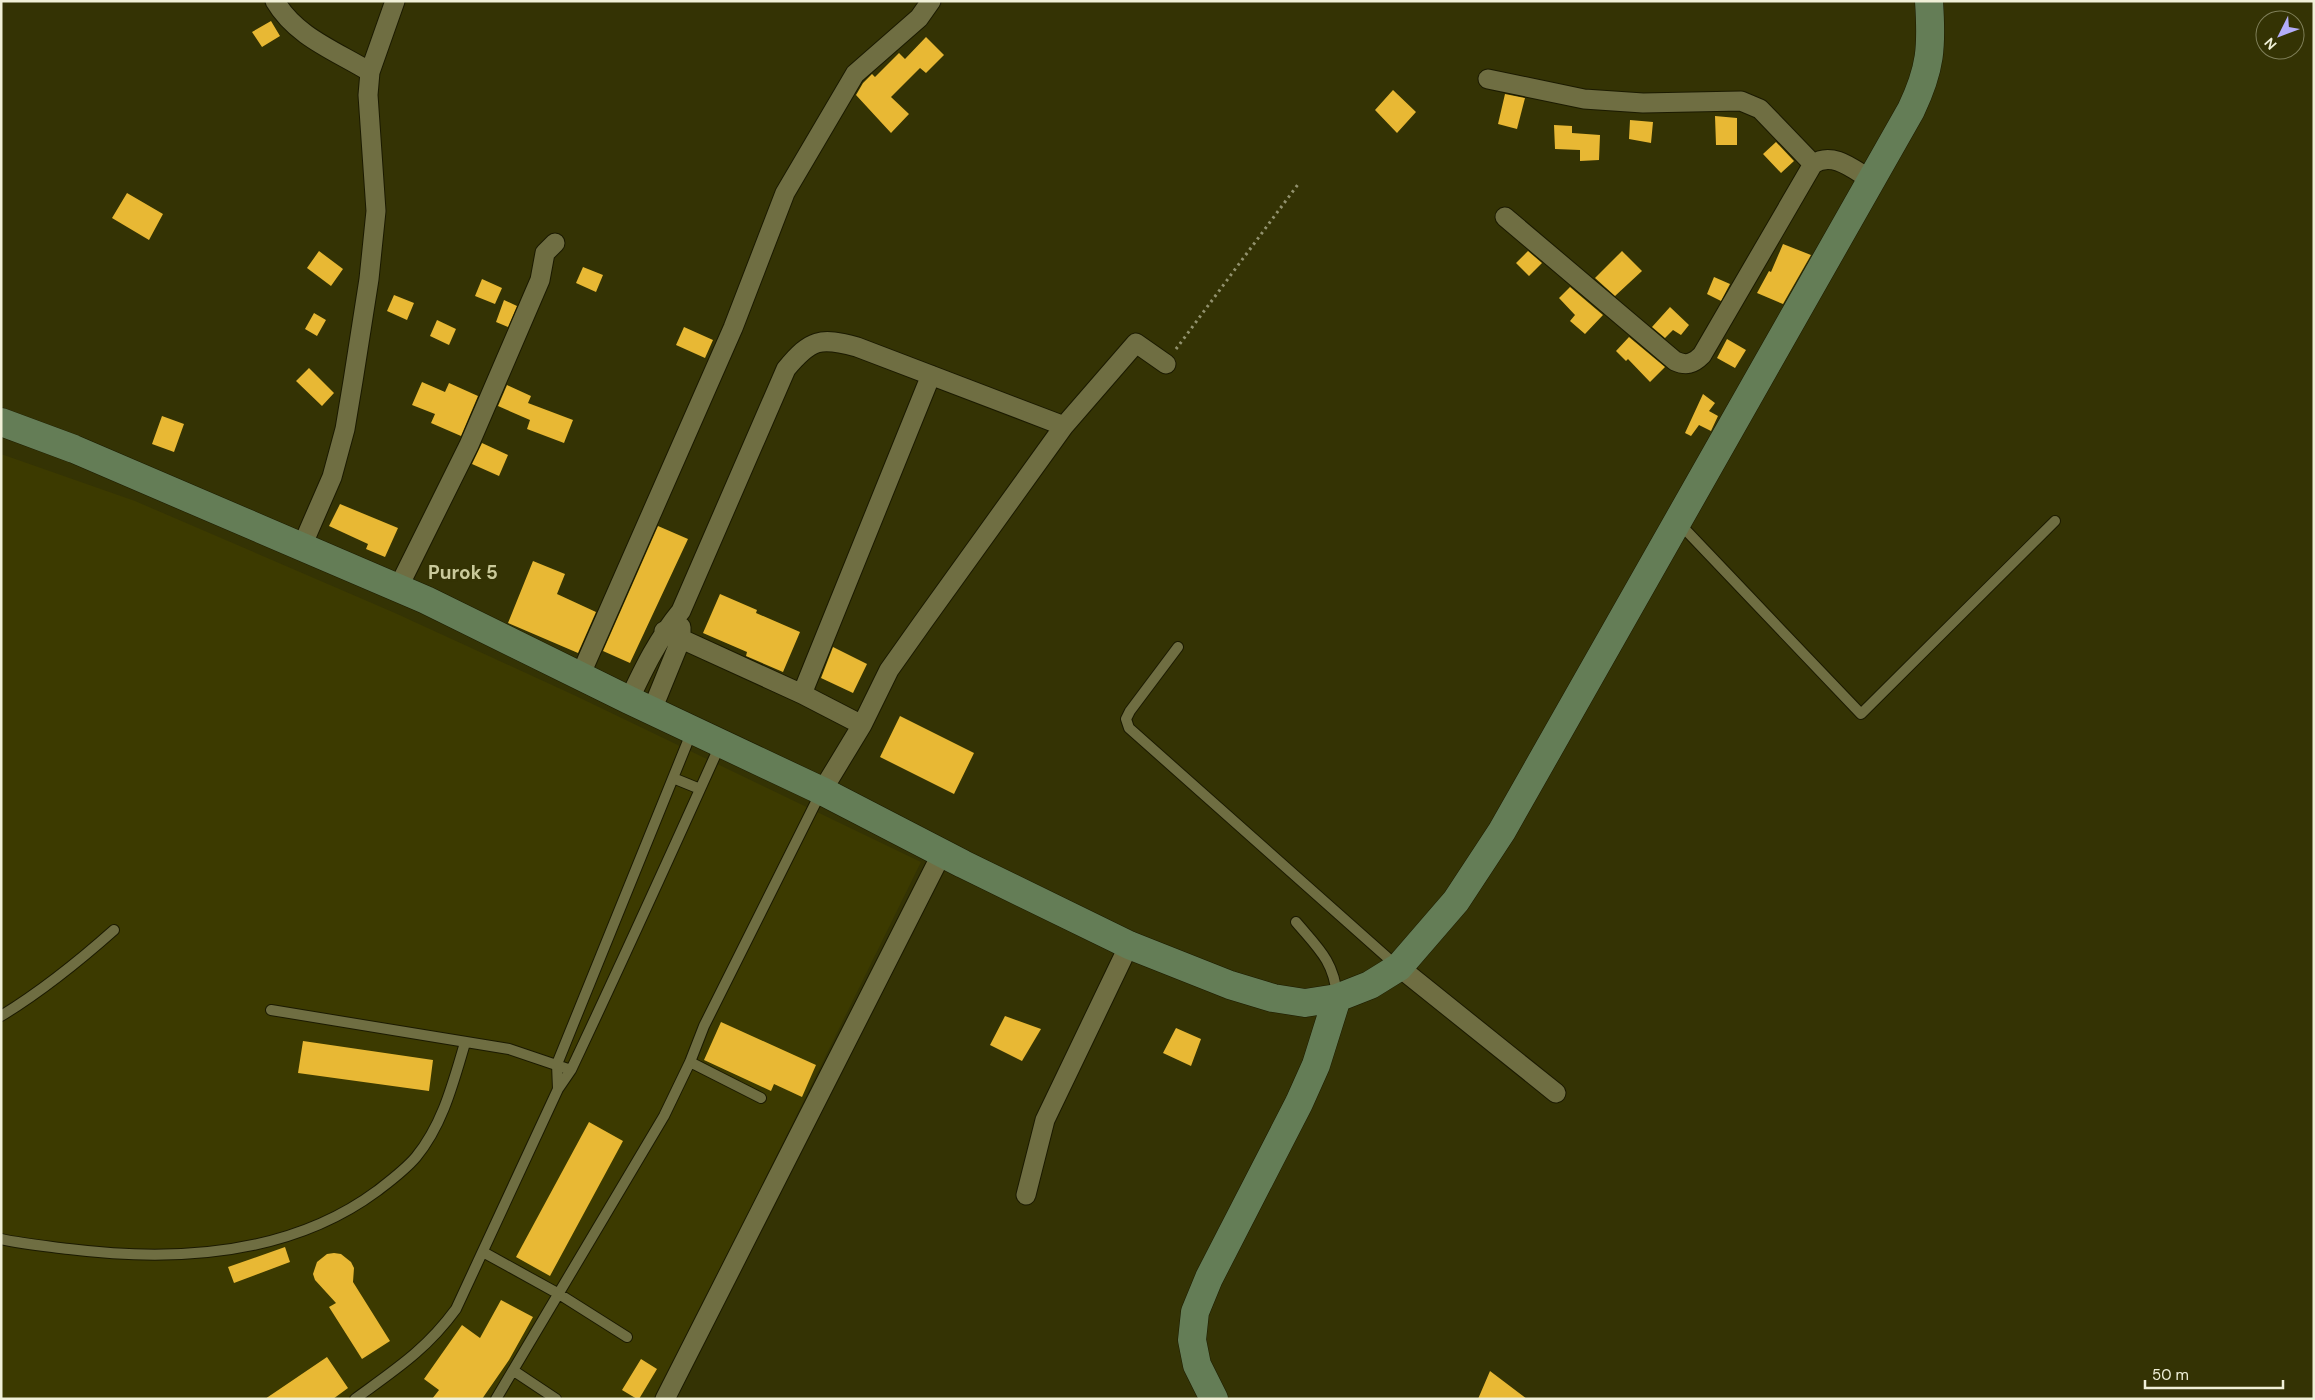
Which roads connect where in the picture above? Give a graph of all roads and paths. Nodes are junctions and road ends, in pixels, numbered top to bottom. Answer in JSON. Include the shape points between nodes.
{"nodes":[{"id":1,"x":275,"y":1,"type":"edge"},
{"id":2,"x":395,"y":1,"type":"edge"},
{"id":3,"x":931,"y":1,"type":"edge"},
{"id":4,"x":1929,"y":1,"type":"edge"},
{"id":5,"x":370,"y":72,"type":"junction"},
{"id":6,"x":1488,"y":79,"type":"dead end"},
{"id":7,"x":1813,"y":164,"type":"junction"},
{"id":8,"x":1870,"y":180,"type":"junction"},
{"id":9,"x":1298,"y":182,"type":"dead end"},
{"id":10,"x":1505,"y":216,"type":"dead end"},
{"id":11,"x":555,"y":243,"type":"dead end"},
{"id":12,"x":1166,"y":364,"type":"joint"},
{"id":13,"x":931,"y":375,"type":"junction"},
{"id":14,"x":1,"y":422,"type":"edge"},
{"id":15,"x":1064,"y":426,"type":"junction"},
{"id":16,"x":2055,"y":521,"type":"dead end"},
{"id":17,"x":1678,"y":522,"type":"junction"},
{"id":18,"x":302,"y":546,"type":"junction"},
{"id":19,"x":398,"y":588,"type":"junction"},
{"id":20,"x":672,"y":635,"type":"junction"},
{"id":21,"x":1178,"y":648,"type":"dead end"},
{"id":22,"x":580,"y":676,"type":"junction"},
{"id":23,"x":802,"y":694,"type":"junction"},
{"id":24,"x":640,"y":705,"type":"junction"},
{"id":25,"x":862,"y":725,"type":"junction"},
{"id":26,"x":692,"y":730,"type":"junction"},
{"id":27,"x":720,"y":743,"type":"junction"},
{"id":28,"x":673,"y":778,"type":"junction"},
{"id":29,"x":700,"y":789,"type":"junction"},
{"id":30,"x":822,"y":791,"type":"junction"},
{"id":31,"x":942,"y":853,"type":"junction"},
{"id":32,"x":1296,"y":922,"type":"dead end"},
{"id":33,"x":114,"y":930,"type":"dead end"},
{"id":34,"x":1129,"y":945,"type":"junction"},
{"id":35,"x":1399,"y":967,"type":"junction"},
{"id":36,"x":1337,"y":998,"type":"junction"},
{"id":37,"x":270,"y":1010,"type":"dead end"},
{"id":38,"x":1,"y":1016,"type":"edge"},
{"id":39,"x":465,"y":1043,"type":"junction"},
{"id":40,"x":690,"y":1062,"type":"junction"},
{"id":41,"x":557,"y":1064,"type":"junction"},
{"id":42,"x":571,"y":1070,"type":"junction"},
{"id":43,"x":558,"y":1089,"type":"junction"},
{"id":44,"x":1556,"y":1094,"type":"dead end"},
{"id":45,"x":761,"y":1098,"type":"dead end"},
{"id":46,"x":1026,"y":1195,"type":"dead end"},
{"id":47,"x":1,"y":1238,"type":"edge"},
{"id":48,"x":483,"y":1252,"type":"junction"},
{"id":49,"x":559,"y":1294,"type":"junction"},
{"id":50,"x":627,"y":1337,"type":"dead end"},
{"id":51,"x":514,"y":1371,"type":"junction"},
{"id":52,"x":355,"y":1399,"type":"edge"},
{"id":53,"x":496,"y":1399,"type":"edge"},
{"id":54,"x":556,"y":1399,"type":"edge"},
{"id":55,"x":665,"y":1399,"type":"edge"},
{"id":56,"x":1214,"y":1399,"type":"edge"}],
"edges":[{"from":1,"to":5,"type":"street","via":[[282,14],[297,29]]},
{"from":2,"to":5,"type":"street"},
{"from":3,"to":22,"type":"street","via":[[919,18],[855,74],[786,193],[733,328]]},
{"from":4,"to":8,"type":"street","via":[[1930,62],[1924,84]]},
{"from":5,"to":18,"type":"street","via":[[368,95],[376,210],[369,279],[344,429],[332,477]]},
{"from":6,"to":7,"type":"street","via":[[1584,99],[1643,103],[1741,101],[1760,109]]},
{"from":7,"to":8,"type":"street","via":[[1833,159]]},
{"from":7,"to":10,"type":"street","via":[[1702,356],[1690,364],[1675,361]]},
{"from":8,"to":17,"type":"street"},
{"from":9,"to":12,"type":"path"},
{"from":11,"to":19,"type":"street","via":[[546,253],[540,280],[469,445]]},
{"from":12,"to":15,"type":"street","via":[[1136,343]]},
{"from":13,"to":15,"type":"street"},
{"from":13,"to":20,"type":"street","via":[[832,340],[813,343],[797,355],[786,368]]},
{"from":13,"to":23,"type":"street"},
{"from":14,"to":18,"type":"street","via":[[74,449]]},
{"from":15,"to":25,"type":"street","via":[[889,670]]},
{"from":16,"to":17,"type":"lane","via":[[1862,714]]},
{"from":17,"to":35,"type":"street","via":[[1502,831],[1456,901]]},
{"from":18,"to":19,"type":"street"},
{"from":19,"to":22,"type":"street"},
{"from":20,"to":23,"type":"street"},
{"from":20,"to":24,"type":"street"},
{"from":21,"to":35,"type":"lane","via":[[1130,711],[1126,720],[1128,728]]},
{"from":22,"to":24,"type":"street"},
{"from":23,"to":25,"type":"street"},
{"from":24,"to":26,"type":"street"},
{"from":25,"to":30,"type":"street"},
{"from":26,"to":27,"type":"street"},
{"from":26,"to":28,"type":"lane"},
{"from":27,"to":29,"type":"lane"},
{"from":27,"to":30,"type":"street"},
{"from":28,"to":29,"type":"lane"},
{"from":28,"to":41,"type":"lane"},
{"from":29,"to":42,"type":"lane"},
{"from":30,"to":31,"type":"street"},
{"from":30,"to":40,"type":"lane","via":[[704,1026]]},
{"from":31,"to":34,"type":"street"},
{"from":31,"to":55,"type":"street"},
{"from":32,"to":36,"type":"lane","via":[[1331,965]]},
{"from":33,"to":38,"type":"lane","via":[[76,964]]},
{"from":34,"to":36,"type":"street","via":[[1230,985],[1273,998],[1305,1003]]},
{"from":34,"to":46,"type":"street","via":[[1045,1120]]},
{"from":35,"to":36,"type":"street","via":[[1370,985]]},
{"from":35,"to":44,"type":"street"},
{"from":36,"to":56,"type":"street","via":[[1316,1065],[1299,1103],[1209,1278],[1195,1312],[1192,1340],[1197,1365]]},
{"from":37,"to":39,"type":"lane"},
{"from":39,"to":41,"type":"lane","via":[[509,1049]]},
{"from":39,"to":47,"type":"lane","via":[[448,1101],[416,1157],[393,1180],[337,1218],[255,1245],[194,1254],[120,1255]]},
{"from":40,"to":45,"type":"lane"},
{"from":40,"to":49,"type":"lane","via":[[664,1116]]},
{"from":41,"to":42,"type":"lane"},
{"from":41,"to":43,"type":"lane"},
{"from":42,"to":43,"type":"lane"},
{"from":43,"to":48,"type":"lane"},
{"from":48,"to":49,"type":"lane"},
{"from":48,"to":52,"type":"lane","via":[[456,1309],[436,1335]]},
{"from":49,"to":50,"type":"lane"},
{"from":49,"to":51,"type":"lane"},
{"from":51,"to":53,"type":"lane"},
{"from":51,"to":54,"type":"lane"}]}
